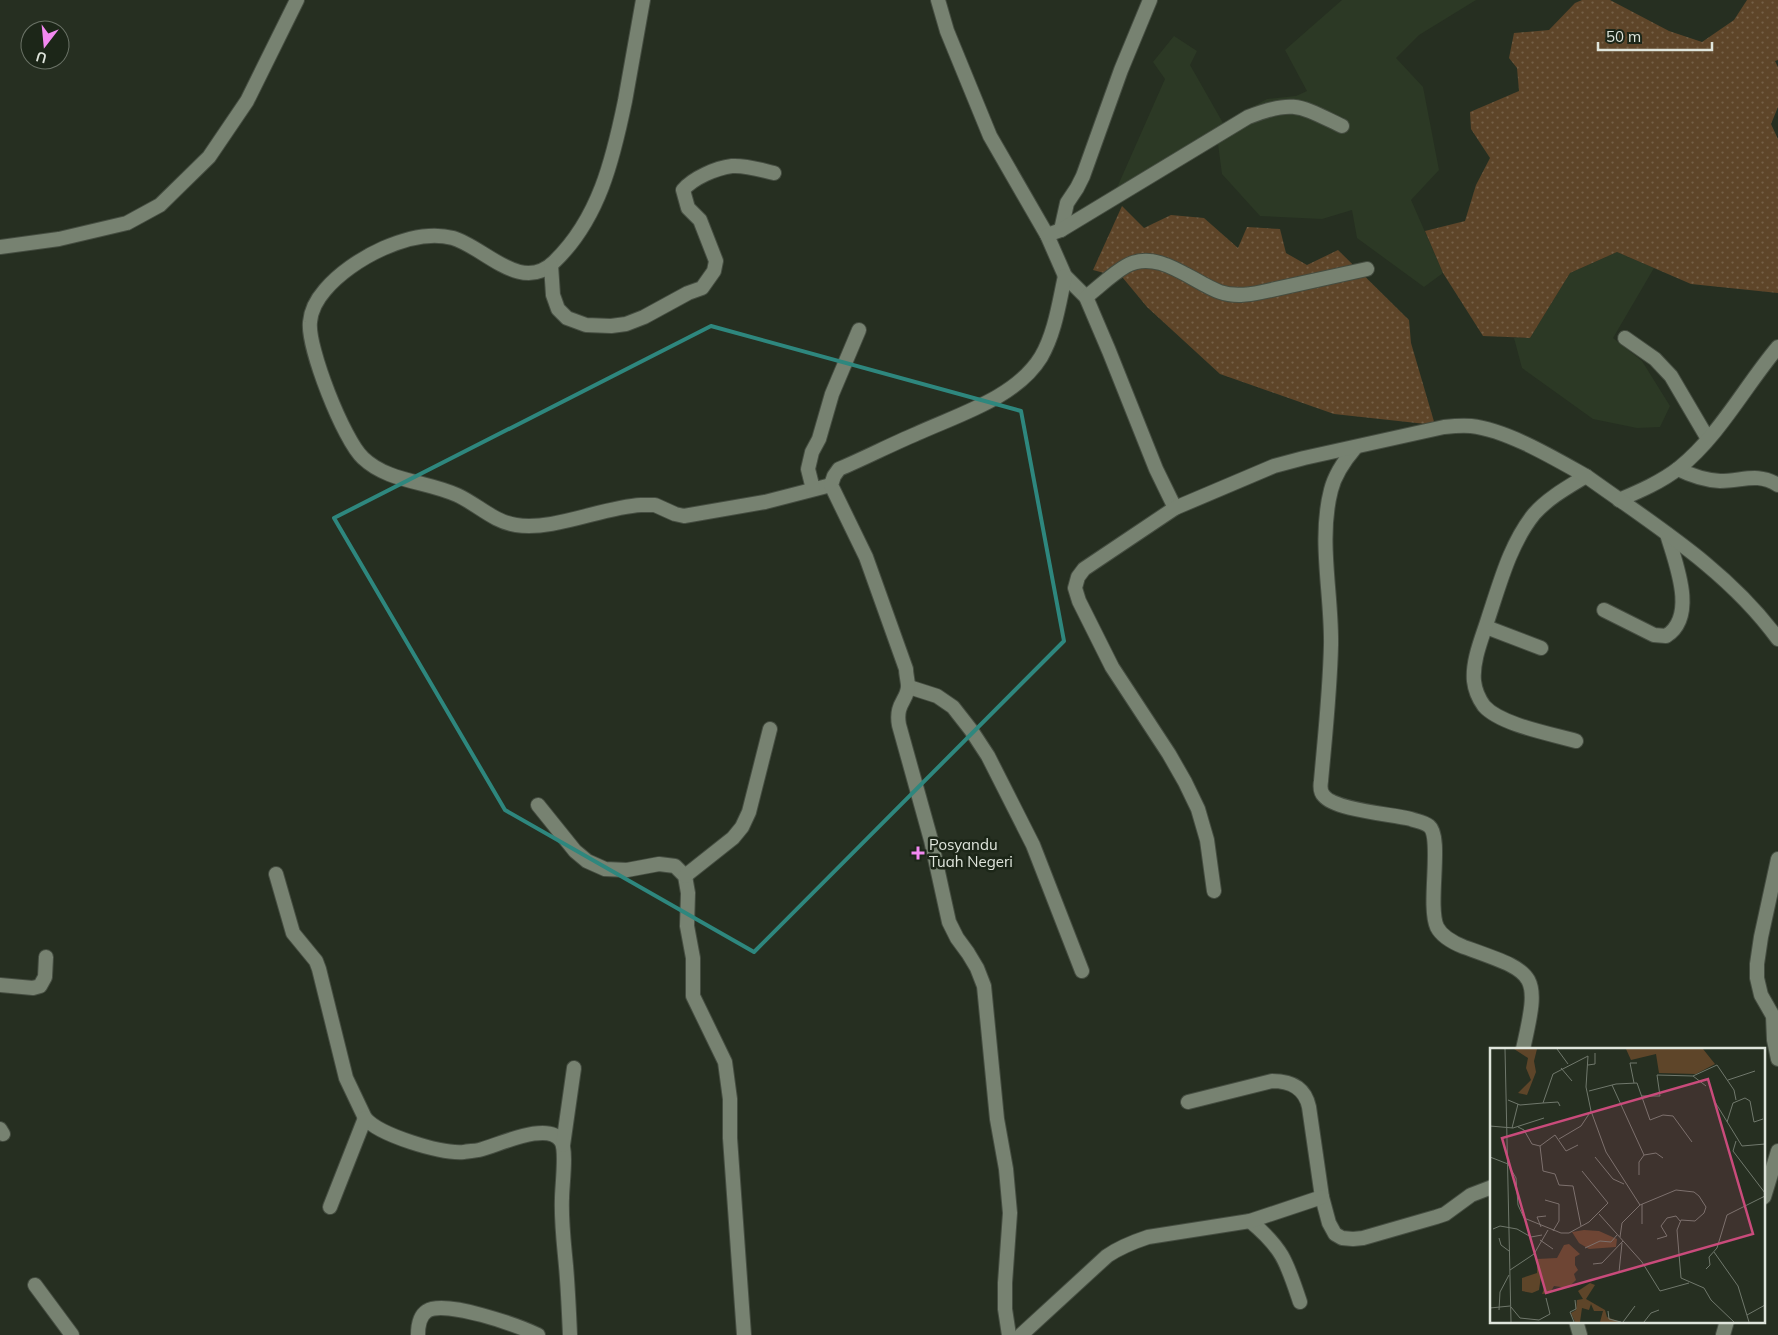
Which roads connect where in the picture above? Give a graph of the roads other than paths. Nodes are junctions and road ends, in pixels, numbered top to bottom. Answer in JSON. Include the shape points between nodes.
{"nodes":[{"id":1,"x":297,"y":0,"type":"edge"},
{"id":2,"x":643,"y":0,"type":"edge"},
{"id":3,"x":938,"y":0,"type":"edge"},
{"id":4,"x":1150,"y":0,"type":"edge"},
{"id":5,"x":1342,"y":126,"type":"dead end"},
{"id":6,"x":774,"y":173,"type":"dead end"},
{"id":7,"x":1054,"y":232,"type":"junction"},
{"id":8,"x":0,"y":247,"type":"edge"},
{"id":9,"x":550,"y":265,"type":"junction"},
{"id":10,"x":1367,"y":269,"type":"dead end"},
{"id":11,"x":1065,"y":276,"type":"junction"},
{"id":12,"x":1086,"y":297,"type":"junction"},
{"id":13,"x":859,"y":330,"type":"dead end"},
{"id":14,"x":1625,"y":338,"type":"dead end"},
{"id":15,"x":1778,"y":347,"type":"edge"},
{"id":16,"x":1708,"y":439,"type":"junction"},
{"id":17,"x":1354,"y":448,"type":"junction"},
{"id":18,"x":1678,"y":469,"type":"junction"},
{"id":19,"x":1586,"y":476,"type":"junction"},
{"id":20,"x":832,"y":485,"type":"junction"},
{"id":21,"x":1778,"y":485,"type":"edge"},
{"id":22,"x":813,"y":489,"type":"junction"},
{"id":23,"x":1619,"y":500,"type":"junction"},
{"id":24,"x":1175,"y":508,"type":"junction"},
{"id":25,"x":1667,"y":534,"type":"junction"},
{"id":26,"x":1604,"y":610,"type":"dead end"},
{"id":27,"x":1486,"y":627,"type":"junction"},
{"id":28,"x":1778,"y":639,"type":"edge"},
{"id":29,"x":1541,"y":648,"type":"dead end"},
{"id":30,"x":909,"y":687,"type":"junction"},
{"id":31,"x":770,"y":729,"type":"dead end"},
{"id":32,"x":1576,"y":741,"type":"dead end"},
{"id":33,"x":538,"y":806,"type":"dead end"},
{"id":34,"x":1778,"y":859,"type":"edge"},
{"id":35,"x":276,"y":874,"type":"dead end"},
{"id":36,"x":685,"y":876,"type":"junction"},
{"id":37,"x":1214,"y":891,"type":"dead end"},
{"id":38,"x":46,"y":957,"type":"dead end"},
{"id":39,"x":1082,"y":971,"type":"dead end"},
{"id":40,"x":0,"y":985,"type":"edge"},
{"id":41,"x":1523,"y":1048,"type":"edge"},
{"id":42,"x":1778,"y":1059,"type":"edge"},
{"id":43,"x":574,"y":1068,"type":"dead end"},
{"id":44,"x":1188,"y":1102,"type":"dead end"},
{"id":45,"x":365,"y":1118,"type":"junction"},
{"id":46,"x":563,"y":1145,"type":"junction"},
{"id":47,"x":1778,"y":1151,"type":"edge"},
{"id":48,"x":1490,"y":1186,"type":"edge"},
{"id":49,"x":1766,"y":1190,"type":"edge"},
{"id":50,"x":1322,"y":1197,"type":"junction"},
{"id":51,"x":330,"y":1207,"type":"dead end"},
{"id":52,"x":1250,"y":1221,"type":"junction"},
{"id":53,"x":36,"y":1285,"type":"dead end"},
{"id":54,"x":1300,"y":1302,"type":"dead end"},
{"id":55,"x":1576,"y":1322,"type":"edge"},
{"id":56,"x":1727,"y":1322,"type":"edge"},
{"id":57,"x":72,"y":1335,"type":"edge"},
{"id":58,"x":418,"y":1335,"type":"edge"},
{"id":59,"x":538,"y":1335,"type":"edge"},
{"id":60,"x":570,"y":1335,"type":"edge"},
{"id":61,"x":744,"y":1335,"type":"edge"},
{"id":62,"x":1009,"y":1335,"type":"edge"},
{"id":63,"x":1021,"y":1335,"type":"edge"},
{"id":64,"x":1580,"y":1335,"type":"edge"},
{"id":65,"x":1723,"y":1335,"type":"edge"}],
"edges":[{"from":1,"to":8,"type":"street","via":[[247,101],[209,157],[160,205],[127,223],[59,239]]},
{"from":2,"to":9,"type":"street","via":[[609,171],[586,219]]},
{"from":3,"to":7,"type":"street","via":[[947,31],[990,136]]},
{"from":4,"to":7,"type":"street","via":[[1083,176]]},
{"from":5,"to":7,"type":"street","via":[[1303,108],[1268,109],[1248,117]]},
{"from":6,"to":9,"type":"street","via":[[731,166],[689,182],[683,190],[688,208],[700,220],[708,238],[716,261],[714,271],[702,288],[644,317],[626,324],[600,327],[567,318],[555,302]]},
{"from":7,"to":11,"type":"street"},
{"from":9,"to":22,"type":"street","via":[[536,272],[514,270],[464,242],[432,235],[416,237],[376,252],[336,278],[317,300],[310,321],[311,340],[341,422],[362,458],[384,472],[457,495],[502,522],[524,526],[642,505],[655,505],[684,516],[765,502]]},
{"from":10,"to":12,"type":"street","via":[[1240,295],[1221,292],[1177,270],[1146,262],[1126,266]]},
{"from":11,"to":12,"type":"street"},
{"from":11,"to":20,"type":"street","via":[[1055,325],[1041,356],[1022,380],[986,402],[839,469]]},
{"from":12,"to":24,"type":"street"},
{"from":13,"to":22,"type":"street","via":[[812,452],[808,469]]},
{"from":14,"to":16,"type":"street","via":[[1664,367]]},
{"from":15,"to":16,"type":"street"},
{"from":16,"to":18,"type":"street"},
{"from":17,"to":19,"type":"street","via":[[1444,427],[1470,426],[1508,436]]},
{"from":17,"to":24,"type":"street","via":[[1274,466]]},
{"from":17,"to":41,"type":"street","via":[[1342,464],[1330,491],[1327,513],[1326,567],[1331,646],[1321,792],[1328,800],[1341,806],[1400,816],[1424,823],[1432,830],[1435,843],[1434,910],[1438,928],[1446,938],[1520,970],[1529,980],[1533,998]]},
{"from":18,"to":21,"type":"street","via":[[1710,480],[1757,477]]},
{"from":18,"to":23,"type":"street"},
{"from":19,"to":23,"type":"street"},
{"from":19,"to":27,"type":"street","via":[[1550,499],[1525,527],[1503,573]]},
{"from":20,"to":22,"type":"street"},
{"from":20,"to":30,"type":"street","via":[[866,558],[906,669]]},
{"from":23,"to":25,"type":"street"},
{"from":24,"to":37,"type":"street","via":[[1084,569],[1075,588],[1112,667],[1169,754],[1198,809]]},
{"from":25,"to":26,"type":"street","via":[[1682,593],[1681,615],[1676,628],[1666,636],[1654,635]]},
{"from":25,"to":28,"type":"street","via":[[1722,577]]},
{"from":27,"to":29,"type":"street"},
{"from":27,"to":32,"type":"street","via":[[1474,681],[1485,707],[1510,722]]},
{"from":30,"to":39,"type":"street","via":[[936,696],[953,707],[988,756],[1033,845]]},
{"from":30,"to":62,"type":"street","via":[[898,716],[949,922],[977,968],[985,993],[1010,1212],[1005,1283]]},
{"from":31,"to":36,"type":"street","via":[[749,812],[742,827]]},
{"from":33,"to":36,"type":"street","via":[[586,861],[605,869],[627,870],[659,864],[674,866]]},
{"from":34,"to":42,"type":"street","via":[[1756,978],[1773,1016]]},
{"from":35,"to":45,"type":"street","via":[[293,932],[319,969],[346,1078]]},
{"from":36,"to":61,"type":"street","via":[[693,996],[725,1062],[730,1099]]},
{"from":38,"to":40,"type":"street","via":[[45,977],[40,986]]},
{"from":43,"to":46,"type":"street"},
{"from":44,"to":50,"type":"street","via":[[1272,1081],[1286,1082],[1301,1089],[1310,1107]]},
{"from":45,"to":46,"type":"street","via":[[385,1132],[447,1152],[479,1150],[544,1132],[558,1138]]},
{"from":45,"to":51,"type":"street"},
{"from":46,"to":60,"type":"street","via":[[562,1223]]},
{"from":47,"to":49,"type":"street"},
{"from":48,"to":50,"type":"street","via":[[1445,1214],[1353,1239],[1342,1238],[1332,1230]]},
{"from":50,"to":52,"type":"street"},
{"from":52,"to":54,"type":"street","via":[[1280,1252]]},
{"from":52,"to":63,"type":"street","via":[[1148,1238],[1119,1248]]},
{"from":53,"to":57,"type":"street"},
{"from":55,"to":64,"type":"street"},
{"from":56,"to":65,"type":"street"},
{"from":58,"to":59,"type":"street","via":[[420,1320],[426,1312],[446,1308],[497,1319]]}]}
